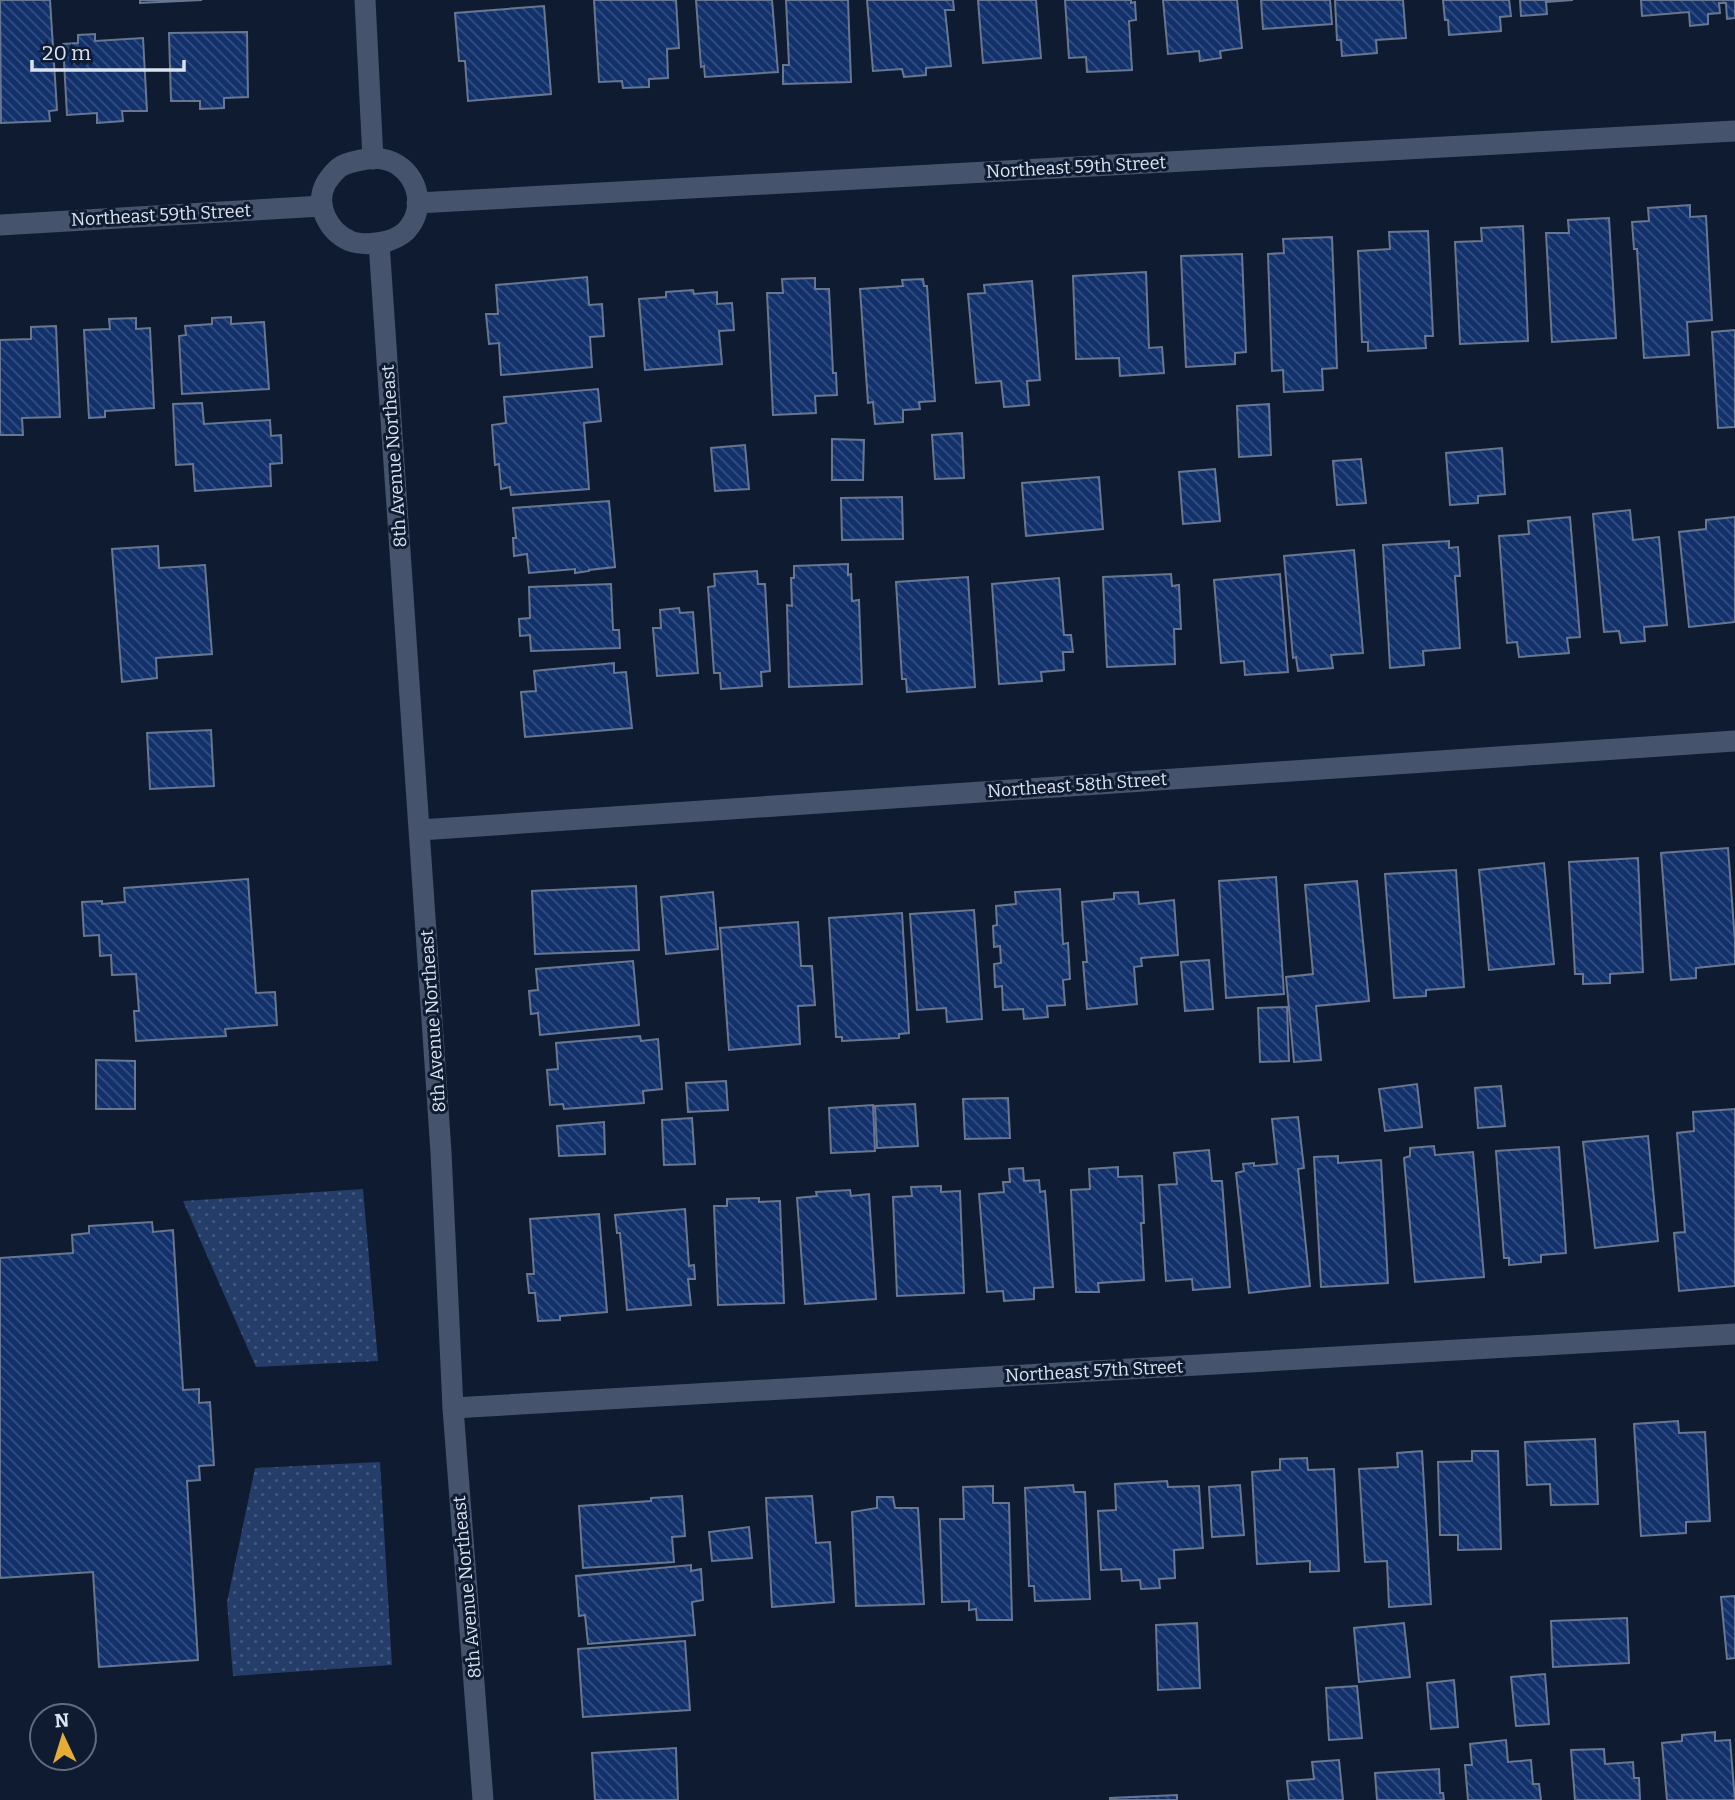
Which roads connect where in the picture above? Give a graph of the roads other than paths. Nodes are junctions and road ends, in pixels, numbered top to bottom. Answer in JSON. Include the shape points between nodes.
{"nodes":[{"id":1,"x":365,"y":0,"type":"edge"},
{"id":2,"x":1735,"y":131,"type":"edge"},
{"id":3,"x":373,"y":159,"type":"junction"},
{"id":4,"x":417,"y":203,"type":"junction"},
{"id":5,"x":322,"y":206,"type":"junction"},
{"id":6,"x":0,"y":225,"type":"edge"},
{"id":7,"x":379,"y":243,"type":"junction"},
{"id":8,"x":1735,"y":741,"type":"edge"},
{"id":9,"x":420,"y":830,"type":"junction"},
{"id":10,"x":1735,"y":1334,"type":"edge"},
{"id":11,"x":453,"y":1408,"type":"junction"},
{"id":12,"x":483,"y":1800,"type":"edge"}],
"edges":[{"from":1,"to":3,"type":"street"},
{"from":2,"to":4,"type":"street","name":"Northeast 59th Street"},
{"from":3,"to":4,"type":"street","via":[[406,171],[415,184]]},
{"from":3,"to":5,"type":"street","via":[[340,167],[331,175],[323,188]]},
{"from":4,"to":7,"type":"street","via":[[410,227]]},
{"from":5,"to":6,"type":"street","name":"Northeast 59th Street"},
{"from":5,"to":7,"type":"street","via":[[327,222],[338,233],[351,241]]},
{"from":7,"to":9,"type":"street","name":"8th Avenue Northeast"},
{"from":8,"to":9,"type":"street","name":"Northeast 58th Street"},
{"from":9,"to":11,"type":"street","name":"8th Avenue Northeast"},
{"from":10,"to":11,"type":"street","name":"Northeast 57th Street"},
{"from":11,"to":12,"type":"street","name":"8th Avenue Northeast"}]}
